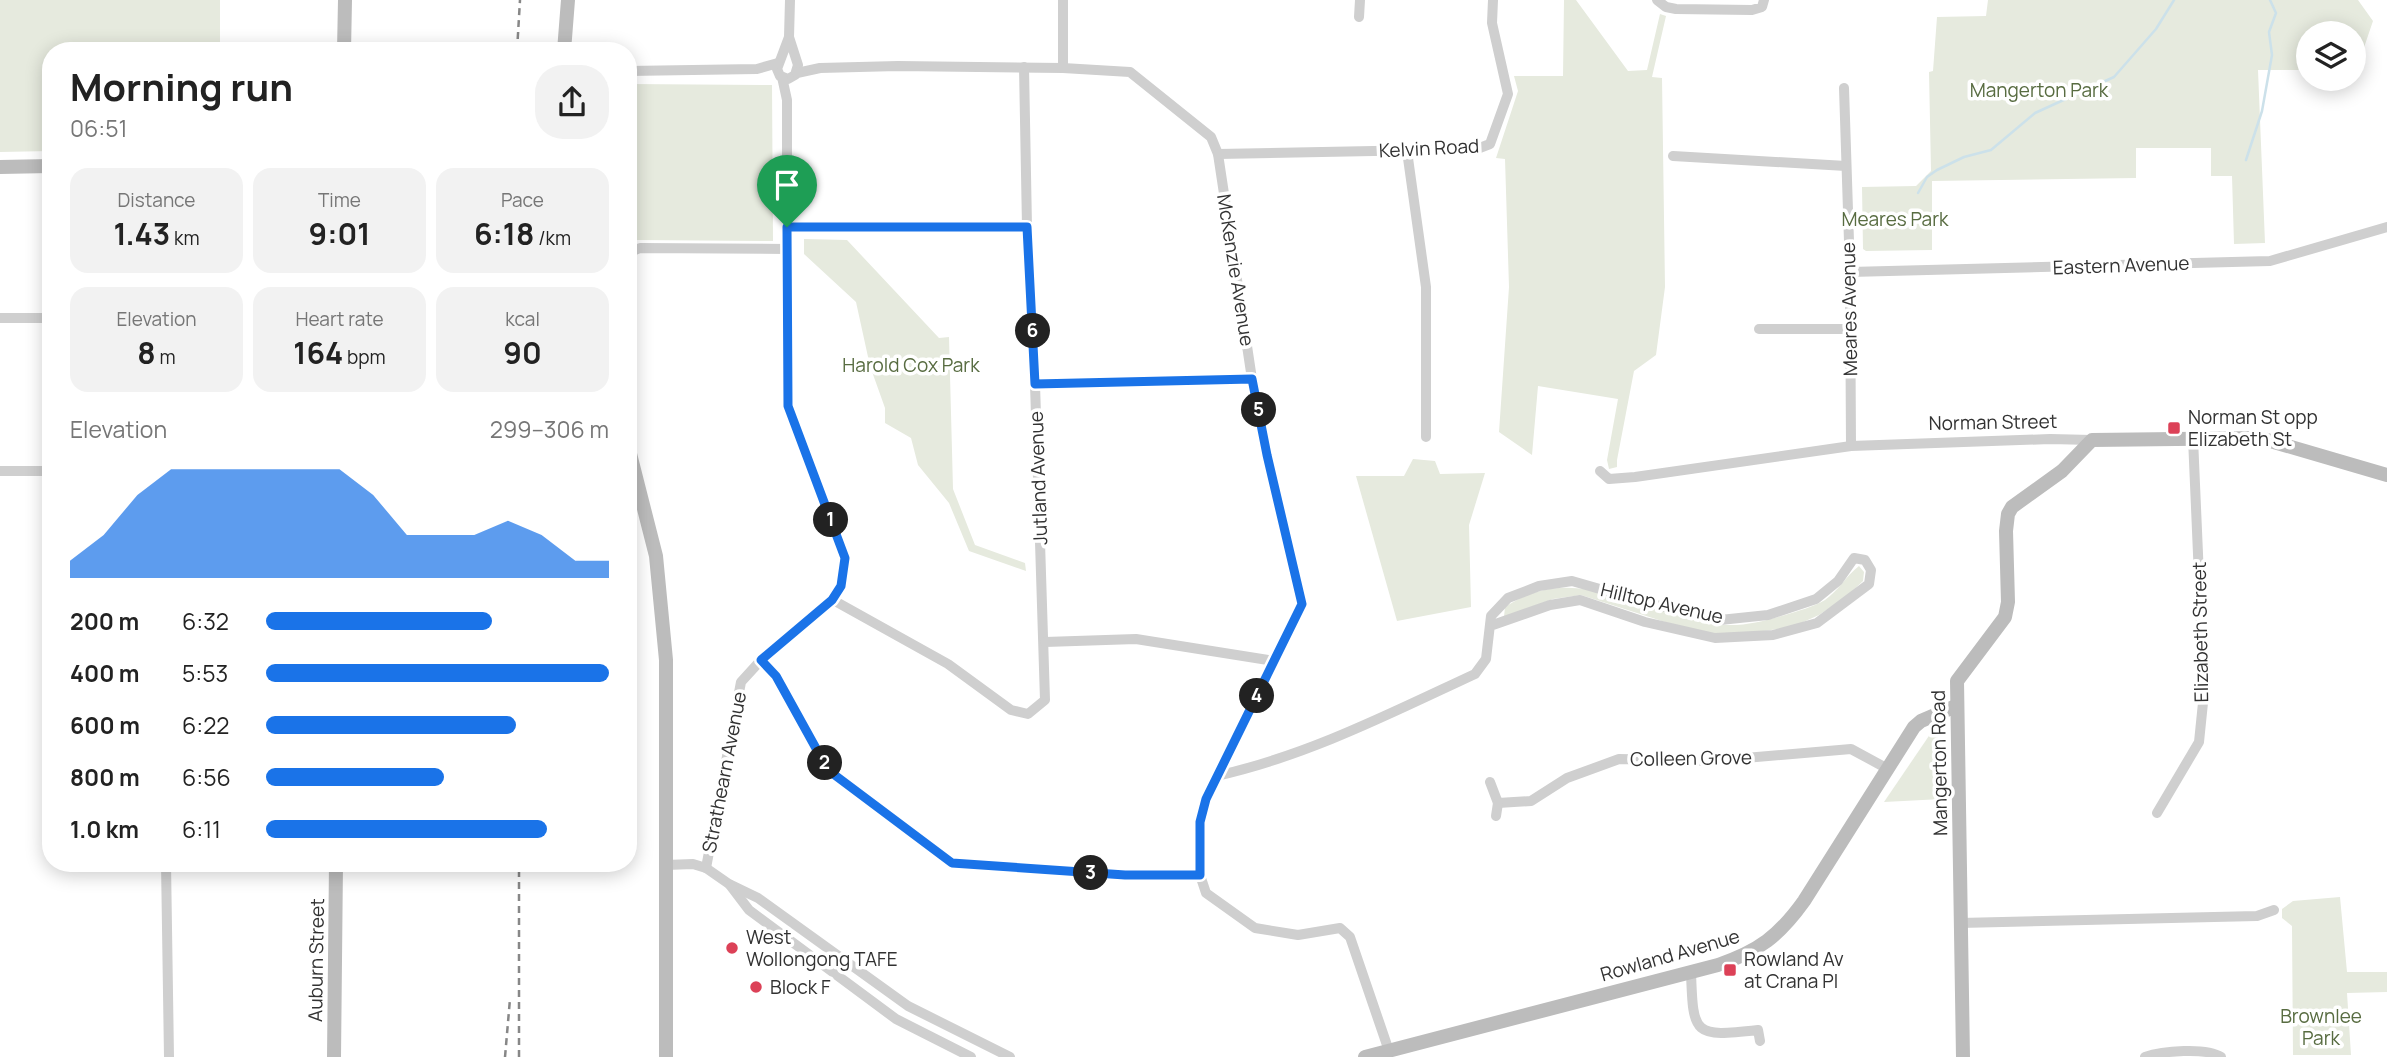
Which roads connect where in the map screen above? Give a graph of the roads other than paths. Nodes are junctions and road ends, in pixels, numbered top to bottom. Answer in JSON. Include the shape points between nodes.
{"nodes":[{"id":1,"x":345,"y":0,"type":"edge"},
{"id":2,"x":568,"y":0,"type":"edge"},
{"id":3,"x":790,"y":0,"type":"edge"},
{"id":4,"x":1063,"y":0,"type":"edge"},
{"id":5,"x":1360,"y":0,"type":"edge"},
{"id":6,"x":1493,"y":0,"type":"edge"},
{"id":7,"x":1657,"y":0,"type":"edge"},
{"id":8,"x":1764,"y":0,"type":"edge"},
{"id":9,"x":1359,"y":17,"type":"dead end"},
{"id":10,"x":344,"y":42,"type":"edge"},
{"id":11,"x":565,"y":42,"type":"edge"},
{"id":12,"x":1024,"y":67,"type":"junction"},
{"id":13,"x":788,"y":68,"type":"junction"},
{"id":14,"x":1063,"y":68,"type":"junction"},
{"id":15,"x":637,"y":71,"type":"edge"},
{"id":16,"x":1844,"y":88,"type":"dead end"},
{"id":17,"x":1407,"y":151,"type":"junction"},
{"id":18,"x":1218,"y":154,"type":"junction"},
{"id":19,"x":1673,"y":156,"type":"dead end"},
{"id":20,"x":42,"y":166,"type":"edge"},
{"id":21,"x":1846,"y":166,"type":"junction"},
{"id":22,"x":0,"y":167,"type":"edge"},
{"id":23,"x":787,"y":227,"type":"junction"},
{"id":24,"x":1027,"y":227,"type":"junction"},
{"id":25,"x":2387,"y":227,"type":"edge"},
{"id":26,"x":637,"y":249,"type":"edge"},
{"id":27,"x":787,"y":249,"type":"junction"},
{"id":28,"x":1850,"y":272,"type":"junction"},
{"id":29,"x":0,"y":318,"type":"edge"},
{"id":30,"x":42,"y":318,"type":"edge"},
{"id":31,"x":1759,"y":329,"type":"dead end"},
{"id":32,"x":1849,"y":329,"type":"junction"},
{"id":33,"x":1252,"y":379,"type":"junction"},
{"id":34,"x":1035,"y":384,"type":"junction"},
{"id":35,"x":1426,"y":437,"type":"dead end"},
{"id":36,"x":2193,"y":438,"type":"junction"},
{"id":37,"x":2092,"y":440,"type":"junction"},
{"id":38,"x":1851,"y":446,"type":"junction"},
{"id":39,"x":0,"y":471,"type":"edge"},
{"id":40,"x":42,"y":471,"type":"edge"},
{"id":41,"x":1600,"y":471,"type":"dead end"},
{"id":42,"x":2387,"y":475,"type":"edge"},
{"id":43,"x":637,"y":482,"type":"edge"},
{"id":44,"x":832,"y":600,"type":"junction"},
{"id":45,"x":1490,"y":626,"type":"junction"},
{"id":46,"x":1045,"y":642,"type":"junction"},
{"id":47,"x":761,"y":660,"type":"junction"},
{"id":48,"x":1274,"y":661,"type":"junction"},
{"id":49,"x":1956,"y":706,"type":"junction"},
{"id":50,"x":1888,"y":769,"type":"junction"},
{"id":51,"x":1216,"y":776,"type":"junction"},
{"id":52,"x":1490,"y":782,"type":"dead end"},
{"id":53,"x":1498,"y":803,"type":"junction"},
{"id":54,"x":2157,"y":813,"type":"dead end"},
{"id":55,"x":1496,"y":816,"type":"dead end"},
{"id":56,"x":666,"y":865,"type":"junction"},
{"id":57,"x":706,"y":868,"type":"junction"},
{"id":58,"x":166,"y":872,"type":"edge"},
{"id":59,"x":336,"y":872,"type":"edge"},
{"id":60,"x":1200,"y":875,"type":"junction"},
{"id":61,"x":729,"y":884,"type":"junction"},
{"id":62,"x":2274,"y":910,"type":"dead end"},
{"id":63,"x":1960,"y":923,"type":"junction"},
{"id":64,"x":1691,"y":972,"type":"junction"},
{"id":65,"x":1760,"y":1041,"type":"dead end"},
{"id":66,"x":1389,"y":1051,"type":"junction"},
{"id":67,"x":169,"y":1057,"type":"edge"},
{"id":68,"x":334,"y":1057,"type":"edge"},
{"id":69,"x":666,"y":1057,"type":"edge"},
{"id":70,"x":971,"y":1057,"type":"edge"},
{"id":71,"x":1010,"y":1057,"type":"edge"},
{"id":72,"x":1368,"y":1057,"type":"edge"},
{"id":73,"x":1963,"y":1057,"type":"edge"},
{"id":74,"x":2145,"y":1057,"type":"edge"},
{"id":75,"x":2221,"y":1057,"type":"edge"}],
"edges":[{"from":1,"to":10,"type":"street"},
{"from":2,"to":11,"type":"street"},
{"from":3,"to":13,"type":"street"},
{"from":4,"to":14,"type":"street"},
{"from":5,"to":9,"type":"street"},
{"from":6,"to":17,"type":"street","name":"Kelvin Road","via":[[1492,23],[1508,94],[1490,144],[1477,149]]},
{"from":7,"to":8,"type":"street","via":[[1676,9],[1752,10],[1762,7]]},
{"from":12,"to":13,"type":"street","name":"McKenzie Avenue"},
{"from":12,"to":14,"type":"street","name":"McKenzie Avenue"},
{"from":12,"to":24,"type":"street","name":"Jutland Avenue"},
{"from":13,"to":15,"type":"street","name":"McKenzie Avenue"},
{"from":13,"to":23,"type":"street","name":"Strathearn Avenue"},
{"from":14,"to":18,"type":"street","name":"McKenzie Avenue","via":[[1130,72],[1211,137]]},
{"from":16,"to":21,"type":"street","name":"Meares Avenue"},
{"from":17,"to":18,"type":"street","name":"Kelvin Road"},
{"from":17,"to":35,"type":"street","via":[[1426,287]]},
{"from":18,"to":33,"type":"street","name":"McKenzie Avenue"},
{"from":19,"to":21,"type":"street"},
{"from":20,"to":22,"type":"street"},
{"from":21,"to":28,"type":"street","name":"Meares Avenue"},
{"from":23,"to":24,"type":"street"},
{"from":23,"to":27,"type":"street","name":"Strathearn Avenue"},
{"from":24,"to":34,"type":"street","name":"Jutland Avenue"},
{"from":25,"to":28,"type":"street","name":"Eastern Avenue","via":[[2270,261]]},
{"from":26,"to":27,"type":"street"},
{"from":27,"to":44,"type":"street","name":"Strathearn Avenue","via":[[788,406],[845,558],[841,586]]},
{"from":28,"to":32,"type":"street","name":"Meares Avenue"},
{"from":29,"to":30,"type":"street"},
{"from":31,"to":32,"type":"street"},
{"from":32,"to":38,"type":"street","name":"Meares Avenue"},
{"from":33,"to":34,"type":"street"},
{"from":33,"to":48,"type":"street","name":"McKenzie Avenue","via":[[1302,604]]},
{"from":34,"to":46,"type":"street","name":"Jutland Avenue"},
{"from":36,"to":37,"type":"street","name":"Norman Street"},
{"from":36,"to":42,"type":"street","name":"Norman Street","via":[[2273,440]]},
{"from":36,"to":54,"type":"street","name":"Elizabeth Street","via":[[2203,706],[2199,742]]},
{"from":37,"to":38,"type":"street","name":"Norman Street"},
{"from":37,"to":49,"type":"street","name":"Mangerton Road","via":[[2008,514],[2007,610],[1957,681]]},
{"from":38,"to":41,"type":"street","name":"Norman Street","via":[[1635,477],[1609,479]]},
{"from":39,"to":40,"type":"street"},
{"from":43,"to":56,"type":"street","via":[[659,570],[666,660]]},
{"from":44,"to":46,"type":"street","name":"Jutland Avenue","via":[[948,664],[1011,710],[1028,714],[1045,701]]},
{"from":44,"to":47,"type":"street","name":"Strathearn Avenue"},
{"from":45,"to":45,"type":"street","name":"Hilltop Avenue","via":[[1491,616],[1508,598],[1539,586],[1572,581],[1720,620],[1768,615],[1816,599],[1838,581],[1854,558],[1866,561],[1871,570],[1869,584],[1817,623],[1773,635],[1715,638],[1645,622],[1580,600],[1550,605]]},
{"from":45,"to":51,"type":"street","name":"Hilltop Avenue","via":[[1486,659],[1475,674],[1343,735]]},
{"from":46,"to":48,"type":"street","via":[[1136,639]]},
{"from":47,"to":57,"type":"street","name":"Strathearn Avenue","via":[[741,682]]},
{"from":47,"to":60,"type":"street","via":[[776,676],[828,770],[952,863],[1125,875]]},
{"from":48,"to":51,"type":"street","name":"McKenzie Avenue"},
{"from":49,"to":50,"type":"street","name":"Rowland Avenue","via":[[1914,727]]},
{"from":49,"to":63,"type":"street","name":"Mangerton Road"},
{"from":50,"to":53,"type":"street","name":"Colleen Grove","via":[[1851,748],[1710,761],[1619,759],[1567,778],[1531,801]]},
{"from":50,"to":64,"type":"street","name":"Rowland Avenue","via":[[1804,901],[1775,936],[1744,956]]},
{"from":51,"to":60,"type":"street","name":"McKenzie Avenue","via":[[1200,822]]},
{"from":52,"to":53,"type":"street"},
{"from":53,"to":55,"type":"street"},
{"from":56,"to":57,"type":"street"},
{"from":56,"to":69,"type":"street"},
{"from":57,"to":61,"type":"street"},
{"from":58,"to":67,"type":"street"},
{"from":59,"to":68,"type":"street","name":"Auburn Street"},
{"from":60,"to":66,"type":"street","via":[[1206,893],[1255,929],[1298,935],[1340,928],[1350,936]]},
{"from":61,"to":70,"type":"street","via":[[749,910],[896,1019]]},
{"from":61,"to":71,"type":"street","via":[[758,898],[908,1006]]},
{"from":62,"to":63,"type":"street","via":[[2257,916]]},
{"from":63,"to":73,"type":"street","name":"Mangerton Road"},
{"from":64,"to":65,"type":"street","via":[[1692,1012],[1698,1024],[1712,1034],[1758,1030]]},
{"from":64,"to":66,"type":"street","name":"Rowland Avenue"},
{"from":66,"to":72,"type":"street","name":"Rowland Avenue"},
{"from":74,"to":75,"type":"street","via":[[2207,1051]]}]}
